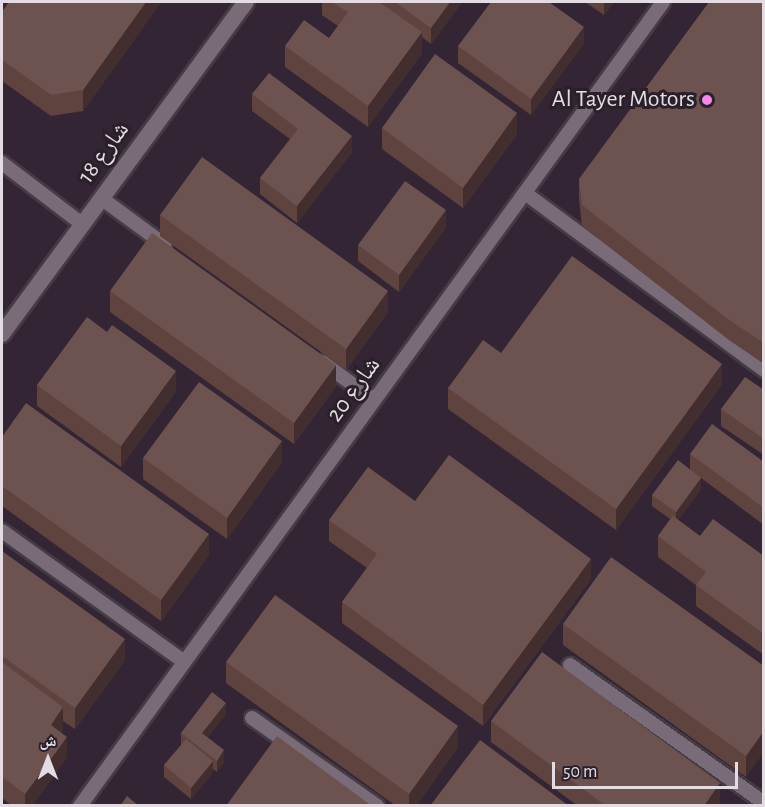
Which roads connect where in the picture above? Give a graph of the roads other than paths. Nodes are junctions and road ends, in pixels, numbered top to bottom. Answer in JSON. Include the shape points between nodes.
{"nodes":[{"id":1,"x":246,"y":2,"type":"edge"},
{"id":2,"x":663,"y":2,"type":"edge"},
{"id":3,"x":2,"y":163,"type":"edge"},
{"id":4,"x":525,"y":193,"type":"junction"},
{"id":5,"x":101,"y":198,"type":"junction"},
{"id":6,"x":82,"y":224,"type":"junction"},
{"id":7,"x":177,"y":254,"type":"edge"},
{"id":8,"x":2,"y":334,"type":"edge"},
{"id":9,"x":312,"y":354,"type":"edge"},
{"id":10,"x":764,"y":370,"type":"edge"},
{"id":11,"x":374,"y":400,"type":"junction"},
{"id":12,"x":2,"y":531,"type":"edge"},
{"id":13,"x":184,"y":662,"type":"junction"},
{"id":14,"x":570,"y":664,"type":"dead end"},
{"id":15,"x":252,"y":718,"type":"dead end"},
{"id":16,"x":764,"y":803,"type":"edge"},
{"id":17,"x":80,"y":806,"type":"edge"},
{"id":18,"x":377,"y":806,"type":"edge"}],
"edges":[{"from":1,"to":5,"type":"street","name":"شارع 18"},
{"from":2,"to":4,"type":"lane","name":"شارع 20"},
{"from":3,"to":6,"type":"lane"},
{"from":4,"to":10,"type":"lane"},
{"from":4,"to":11,"type":"lane","name":"شارع 20"},
{"from":5,"to":6,"type":"street","name":"شارع 18"},
{"from":5,"to":7,"type":"lane"},
{"from":6,"to":8,"type":"street","name":"شارع 18"},
{"from":9,"to":11,"type":"lane"},
{"from":11,"to":13,"type":"lane","name":"شارع 20"},
{"from":12,"to":13,"type":"lane"},
{"from":13,"to":17,"type":"lane","name":"شارع 20"},
{"from":14,"to":16,"type":"lane"},
{"from":15,"to":18,"type":"lane"}]}
